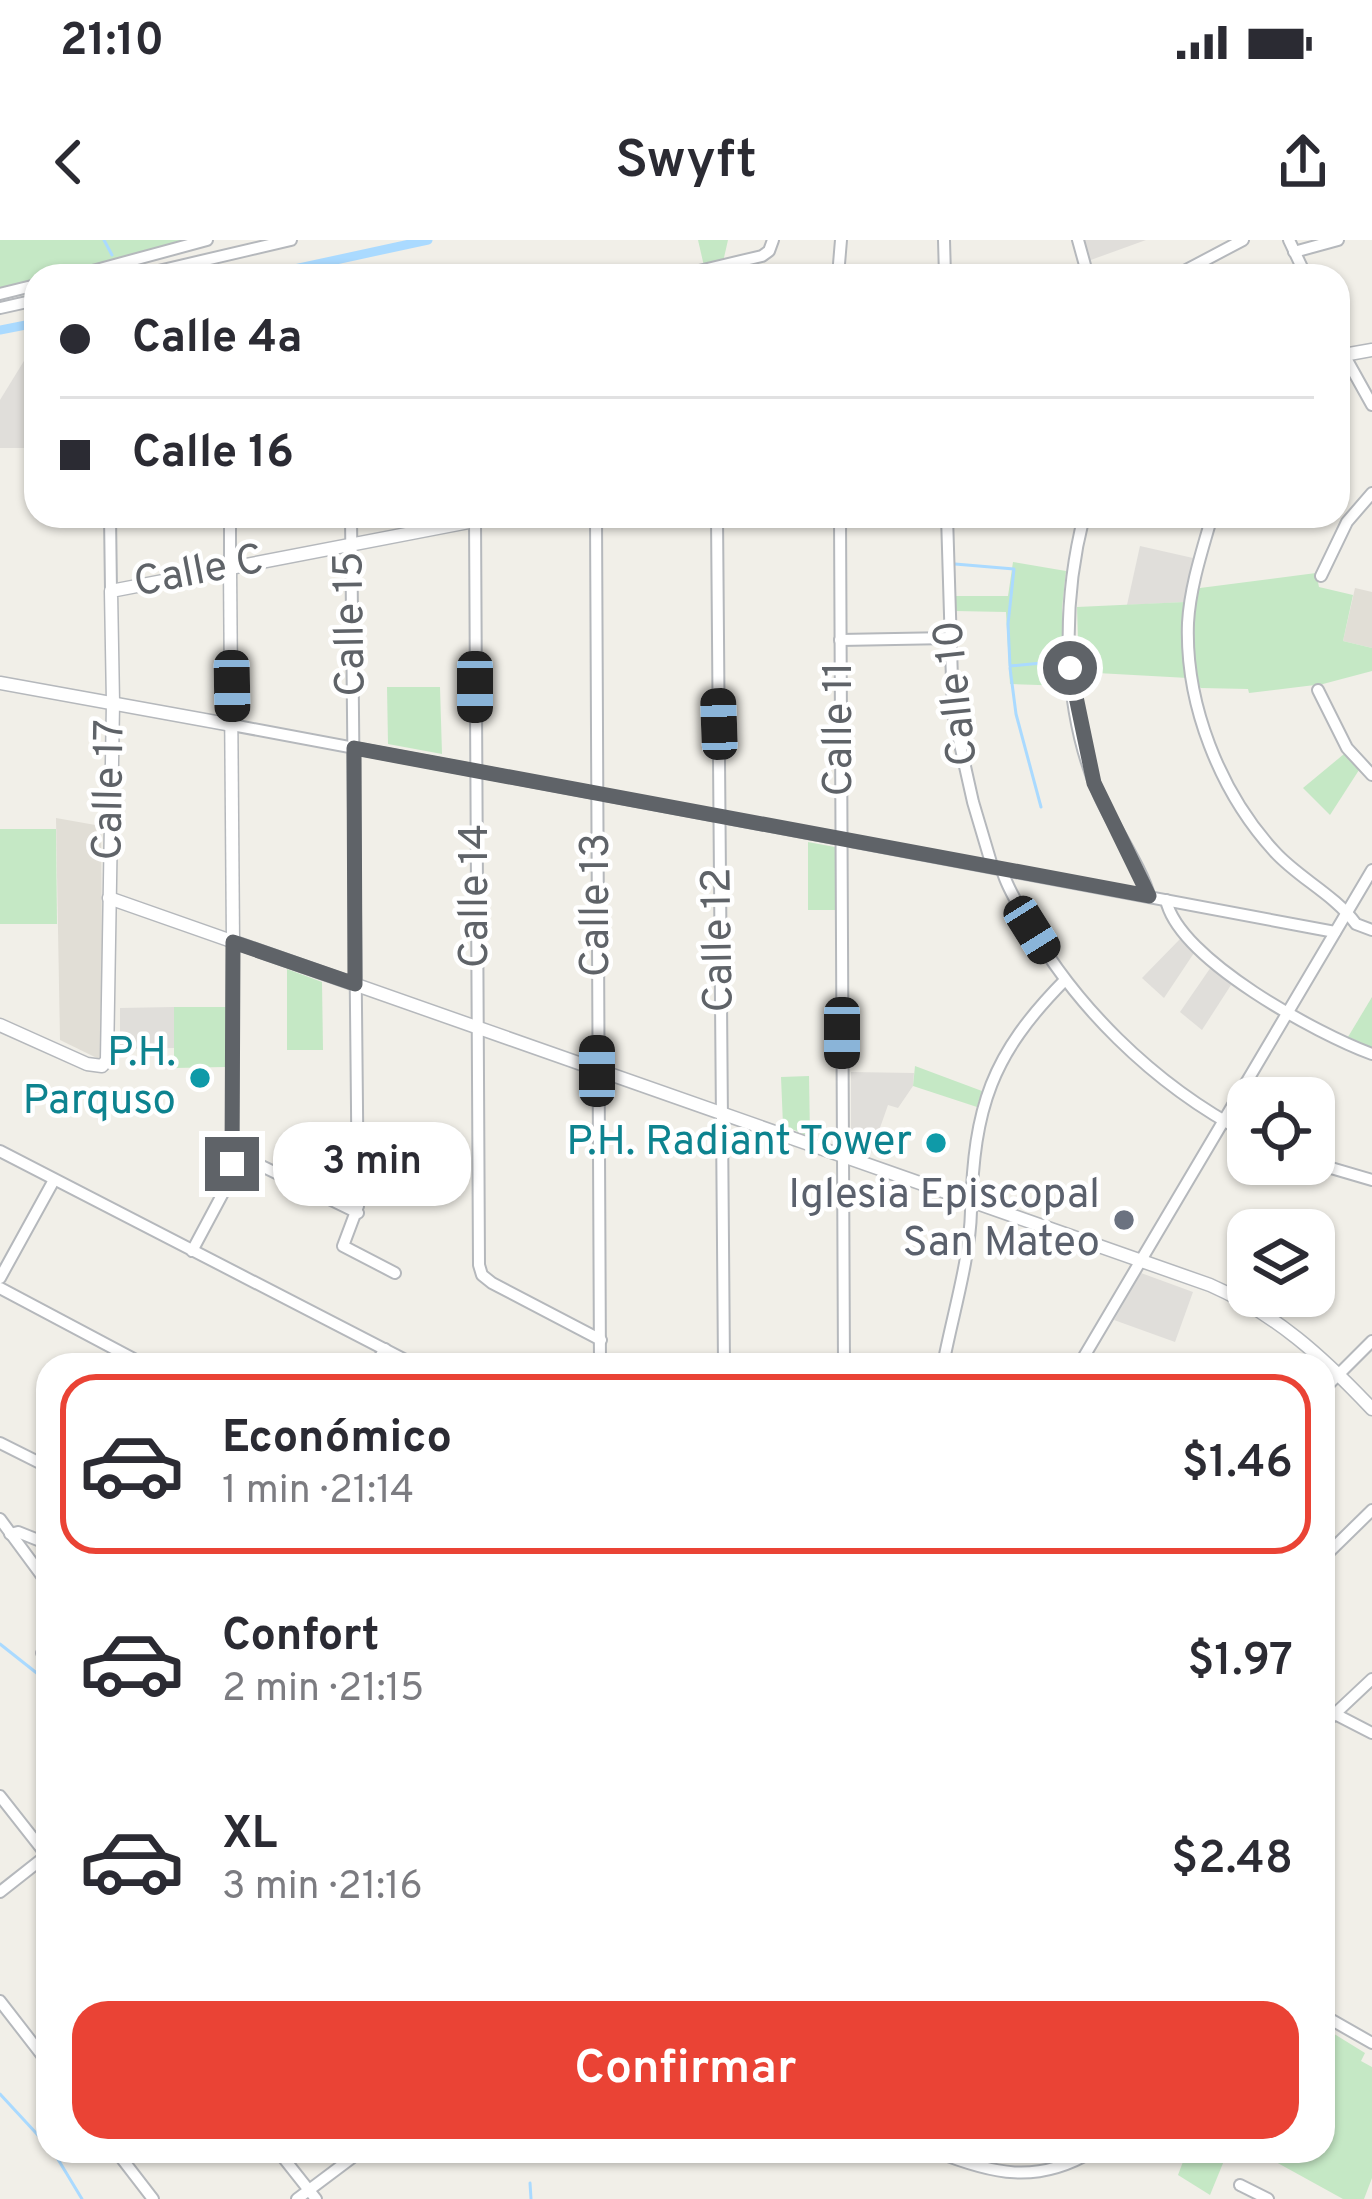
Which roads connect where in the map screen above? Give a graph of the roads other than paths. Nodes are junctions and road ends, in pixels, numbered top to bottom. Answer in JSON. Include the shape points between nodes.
{"nodes":[{"id":1,"x":207,"y":240,"type":"edge"},
{"id":2,"x":291,"y":240,"type":"edge"},
{"id":3,"x":772,"y":240,"type":"edge"},
{"id":4,"x":1243,"y":240,"type":"edge"},
{"id":5,"x":1337,"y":240,"type":"edge"},
{"id":6,"x":1292,"y":246,"type":"edge"},
{"id":7,"x":124,"y":264,"type":"edge"},
{"id":8,"x":186,"y":264,"type":"edge"},
{"id":9,"x":738,"y":264,"type":"edge"},
{"id":10,"x":1198,"y":264,"type":"edge"},
{"id":11,"x":1350,"y":370,"type":"edge"},
{"id":12,"x":1372,"y":405,"type":"edge"},
{"id":13,"x":1372,"y":493,"type":"edge"},
{"id":14,"x":1350,"y":519,"type":"edge"},
{"id":15,"x":110,"y":528,"type":"edge"},
{"id":16,"x":230,"y":528,"type":"edge"},
{"id":17,"x":351,"y":528,"type":"edge"},
{"id":18,"x":428,"y":528,"type":"edge"},
{"id":19,"x":475,"y":528,"type":"edge"},
{"id":20,"x":596,"y":528,"type":"edge"},
{"id":21,"x":717,"y":528,"type":"edge"},
{"id":22,"x":839,"y":528,"type":"edge"},
{"id":23,"x":947,"y":528,"type":"edge"},
{"id":24,"x":1082,"y":528,"type":"edge"},
{"id":25,"x":1208,"y":528,"type":"edge"},
{"id":26,"x":1344,"y":528,"type":"edge"},
{"id":27,"x":351,"y":543,"type":"junction"},
{"id":28,"x":230,"y":566,"type":"junction"},
{"id":29,"x":1321,"y":576,"type":"dead end"},
{"id":30,"x":111,"y":591,"type":"junction"},
{"id":31,"x":950,"y":638,"type":"junction"},
{"id":32,"x":840,"y":640,"type":"junction"},
{"id":33,"x":0,"y":683,"type":"edge"},
{"id":34,"x":1318,"y":690,"type":"dead end"},
{"id":35,"x":113,"y":703,"type":"junction"},
{"id":36,"x":232,"y":725,"type":"junction"},
{"id":37,"x":354,"y":748,"type":"junction"},
{"id":38,"x":475,"y":770,"type":"junction"},
{"id":39,"x":1372,"y":775,"type":"edge"},
{"id":40,"x":597,"y":794,"type":"junction"},
{"id":41,"x":719,"y":816,"type":"junction"},
{"id":42,"x":840,"y":839,"type":"junction"},
{"id":43,"x":997,"y":867,"type":"junction"},
{"id":44,"x":1372,"y":870,"type":"edge"},
{"id":45,"x":1149,"y":896,"type":"junction"},
{"id":46,"x":109,"y":898,"type":"junction"},
{"id":47,"x":1166,"y":900,"type":"junction"},
{"id":48,"x":1348,"y":912,"type":"junction"},
{"id":49,"x":1372,"y":930,"type":"edge"},
{"id":50,"x":1335,"y":932,"type":"junction"},
{"id":51,"x":233,"y":942,"type":"junction"},
{"id":52,"x":1065,"y":980,"type":"junction"},
{"id":53,"x":355,"y":984,"type":"junction"},
{"id":54,"x":1288,"y":1015,"type":"junction"},
{"id":55,"x":0,"y":1024,"type":"edge"},
{"id":56,"x":477,"y":1028,"type":"junction"},
{"id":57,"x":1372,"y":1054,"type":"edge"},
{"id":58,"x":597,"y":1071,"type":"junction"},
{"id":59,"x":722,"y":1114,"type":"junction"},
{"id":60,"x":1224,"y":1121,"type":"junction"},
{"id":61,"x":1227,"y":1123,"type":"edge"},
{"id":62,"x":0,"y":1151,"type":"edge"},
{"id":63,"x":232,"y":1152,"type":"junction"},
{"id":64,"x":842,"y":1157,"type":"junction"},
{"id":65,"x":1335,"y":1169,"type":"edge"},
{"id":66,"x":54,"y":1180,"type":"junction"},
{"id":67,"x":1372,"y":1180,"type":"edge"},
{"id":68,"x":970,"y":1201,"type":"junction"},
{"id":69,"x":358,"y":1213,"type":"junction"},
{"id":70,"x":192,"y":1251,"type":"junction"},
{"id":71,"x":1140,"y":1261,"type":"junction"},
{"id":72,"x":395,"y":1273,"type":"dead end"},
{"id":73,"x":0,"y":1278,"type":"edge"},
{"id":74,"x":0,"y":1288,"type":"edge"},
{"id":75,"x":601,"y":1340,"type":"junction"},
{"id":76,"x":1372,"y":1341,"type":"edge"},
{"id":77,"x":385,"y":1349,"type":"junction"},
{"id":78,"x":122,"y":1353,"type":"edge"},
{"id":79,"x":382,"y":1353,"type":"edge"},
{"id":80,"x":392,"y":1353,"type":"edge"},
{"id":81,"x":600,"y":1353,"type":"edge"},
{"id":82,"x":724,"y":1353,"type":"edge"},
{"id":83,"x":844,"y":1353,"type":"edge"},
{"id":84,"x":945,"y":1353,"type":"edge"},
{"id":85,"x":1085,"y":1353,"type":"edge"},
{"id":86,"x":1316,"y":1353,"type":"edge"},
{"id":87,"x":1335,"y":1370,"type":"edge"},
{"id":88,"x":1340,"y":1375,"type":"junction"},
{"id":89,"x":1335,"y":1379,"type":"edge"},
{"id":90,"x":1372,"y":1409,"type":"edge"},
{"id":91,"x":0,"y":1442,"type":"edge"},
{"id":92,"x":36,"y":1461,"type":"edge"},
{"id":93,"x":1372,"y":1510,"type":"edge"},
{"id":94,"x":0,"y":1520,"type":"edge"},
{"id":95,"x":10,"y":1534,"type":"junction"},
{"id":96,"x":36,"y":1539,"type":"edge"},
{"id":97,"x":1335,"y":1546,"type":"edge"},
{"id":98,"x":36,"y":1568,"type":"edge"},
{"id":99,"x":1372,"y":1679,"type":"edge"},
{"id":100,"x":1335,"y":1714,"type":"joint"},
{"id":101,"x":1372,"y":1733,"type":"edge"},
{"id":102,"x":0,"y":1796,"type":"edge"},
{"id":103,"x":36,"y":1842,"type":"edge"},
{"id":104,"x":36,"y":1864,"type":"edge"},
{"id":105,"x":0,"y":1892,"type":"edge"},
{"id":106,"x":0,"y":2001,"type":"edge"},
{"id":107,"x":1335,"y":2022,"type":"edge"},
{"id":108,"x":1372,"y":2043,"type":"edge"},
{"id":109,"x":36,"y":2048,"type":"edge"},
{"id":110,"x":125,"y":2163,"type":"edge"},
{"id":111,"x":287,"y":2163,"type":"edge"},
{"id":112,"x":347,"y":2163,"type":"edge"},
{"id":113,"x":968,"y":2163,"type":"edge"},
{"id":114,"x":1064,"y":2163,"type":"edge"},
{"id":115,"x":1240,"y":2185,"type":"dead end"},
{"id":116,"x":312,"y":2194,"type":"edge"},
{"id":117,"x":153,"y":2199,"type":"edge"},
{"id":118,"x":297,"y":2199,"type":"edge"},
{"id":119,"x":1268,"y":2199,"type":"edge"}],
"edges":[{"from":1,"to":7,"type":"street"},
{"from":2,"to":8,"type":"street"},
{"from":3,"to":9,"type":"street","via":[[762,256]]},
{"from":4,"to":10,"type":"street"},
{"from":5,"to":6,"type":"street"},
{"from":11,"to":12,"type":"street"},
{"from":13,"to":14,"type":"street"},
{"from":15,"to":30,"type":"street","name":"Calle 17"},
{"from":16,"to":28,"type":"street"},
{"from":17,"to":27,"type":"street","name":"Calle 15"},
{"from":18,"to":27,"type":"street","name":"Calle C"},
{"from":19,"to":38,"type":"street","name":"Calle 14"},
{"from":20,"to":40,"type":"street","name":"Calle 13"},
{"from":21,"to":41,"type":"street","name":"Calle 12"},
{"from":22,"to":32,"type":"street","name":"Calle 11"},
{"from":23,"to":31,"type":"street","name":"Calle 10"},
{"from":24,"to":45,"type":"street","via":[[1069,615],[1076,710],[1094,783]]},
{"from":25,"to":48,"type":"street","via":[[1188,622],[1195,690],[1215,760],[1278,856]]},
{"from":26,"to":29,"type":"street"},
{"from":27,"to":28,"type":"street","name":"Calle C"},
{"from":27,"to":37,"type":"street","name":"Calle 15"},
{"from":28,"to":30,"type":"street","name":"Calle C"},
{"from":28,"to":36,"type":"street"},
{"from":30,"to":35,"type":"street","name":"Calle 17"},
{"from":31,"to":32,"type":"street"},
{"from":31,"to":43,"type":"street","name":"Calle 10","via":[[960,751]]},
{"from":32,"to":42,"type":"street","name":"Calle 11"},
{"from":33,"to":35,"type":"street"},
{"from":34,"to":39,"type":"street","via":[[1347,748]]},
{"from":35,"to":36,"type":"street"},
{"from":35,"to":46,"type":"street","name":"Calle 17"},
{"from":36,"to":37,"type":"street"},
{"from":36,"to":51,"type":"street"},
{"from":37,"to":38,"type":"street"},
{"from":37,"to":53,"type":"street","name":"Calle 15"},
{"from":38,"to":40,"type":"street"},
{"from":38,"to":56,"type":"street","name":"Calle 14"},
{"from":40,"to":41,"type":"street"},
{"from":40,"to":58,"type":"street","name":"Calle 13"},
{"from":41,"to":42,"type":"street"},
{"from":41,"to":59,"type":"street","name":"Calle 12"},
{"from":42,"to":43,"type":"street"},
{"from":42,"to":64,"type":"street","name":"Calle 11"},
{"from":43,"to":45,"type":"street"},
{"from":43,"to":52,"type":"street","name":"Calle 10"},
{"from":44,"to":48,"type":"street"},
{"from":45,"to":47,"type":"street"},
{"from":46,"to":51,"type":"street"},
{"from":46,"to":55,"type":"street","name":"Calle 17","via":[[105,1064],[87,1064]]},
{"from":47,"to":50,"type":"street"},
{"from":47,"to":54,"type":"street","via":[[1198,946]]},
{"from":48,"to":49,"type":"street"},
{"from":48,"to":50,"type":"street"},
{"from":50,"to":54,"type":"street"},
{"from":51,"to":53,"type":"street"},
{"from":51,"to":63,"type":"street"},
{"from":52,"to":60,"type":"street","name":"Calle 10","via":[[1138,1057]]},
{"from":52,"to":68,"type":"street","via":[[1021,1027],[988,1088]]},
{"from":53,"to":56,"type":"street"},
{"from":53,"to":69,"type":"street","name":"Calle 15"},
{"from":54,"to":57,"type":"street"},
{"from":54,"to":60,"type":"street"},
{"from":56,"to":58,"type":"street"},
{"from":56,"to":75,"type":"street","name":"Calle 14","via":[[482,1275]]},
{"from":58,"to":59,"type":"street"},
{"from":58,"to":75,"type":"street","name":"Calle 13"},
{"from":59,"to":64,"type":"street"},
{"from":59,"to":82,"type":"street","name":"Calle 12"},
{"from":60,"to":61,"type":"street","name":"Calle 10"},
{"from":60,"to":71,"type":"street"},
{"from":62,"to":66,"type":"street"},
{"from":63,"to":69,"type":"street"},
{"from":63,"to":70,"type":"street","via":[[223,1192]]},
{"from":64,"to":68,"type":"street"},
{"from":64,"to":83,"type":"street","name":"Calle 11"},
{"from":65,"to":67,"type":"street"},
{"from":66,"to":70,"type":"street"},
{"from":66,"to":73,"type":"street"},
{"from":68,"to":71,"type":"street"},
{"from":68,"to":84,"type":"street"},
{"from":69,"to":72,"type":"street","name":"Calle 15","via":[[343,1246]]},
{"from":70,"to":77,"type":"street"},
{"from":71,"to":85,"type":"street"},
{"from":71,"to":86,"type":"street","via":[[1260,1309]]},
{"from":74,"to":78,"type":"street"},
{"from":75,"to":81,"type":"street","name":"Calle 13"},
{"from":76,"to":88,"type":"street"},
{"from":77,"to":79,"type":"street"},
{"from":77,"to":80,"type":"street"},
{"from":87,"to":88,"type":"street"},
{"from":88,"to":89,"type":"street"},
{"from":88,"to":90,"type":"street"},
{"from":91,"to":92,"type":"street"},
{"from":93,"to":97,"type":"street"},
{"from":94,"to":95,"type":"street"},
{"from":95,"to":96,"type":"street"},
{"from":95,"to":98,"type":"street"},
{"from":99,"to":100,"type":"street"},
{"from":100,"to":101,"type":"street"},
{"from":102,"to":103,"type":"street"},
{"from":104,"to":105,"type":"street"},
{"from":106,"to":109,"type":"street"},
{"from":107,"to":108,"type":"street"},
{"from":110,"to":117,"type":"street"},
{"from":111,"to":116,"type":"street"},
{"from":112,"to":116,"type":"street"},
{"from":113,"to":114,"type":"street","via":[[1022,2173]]},
{"from":115,"to":119,"type":"street"},
{"from":116,"to":118,"type":"street"}]}
